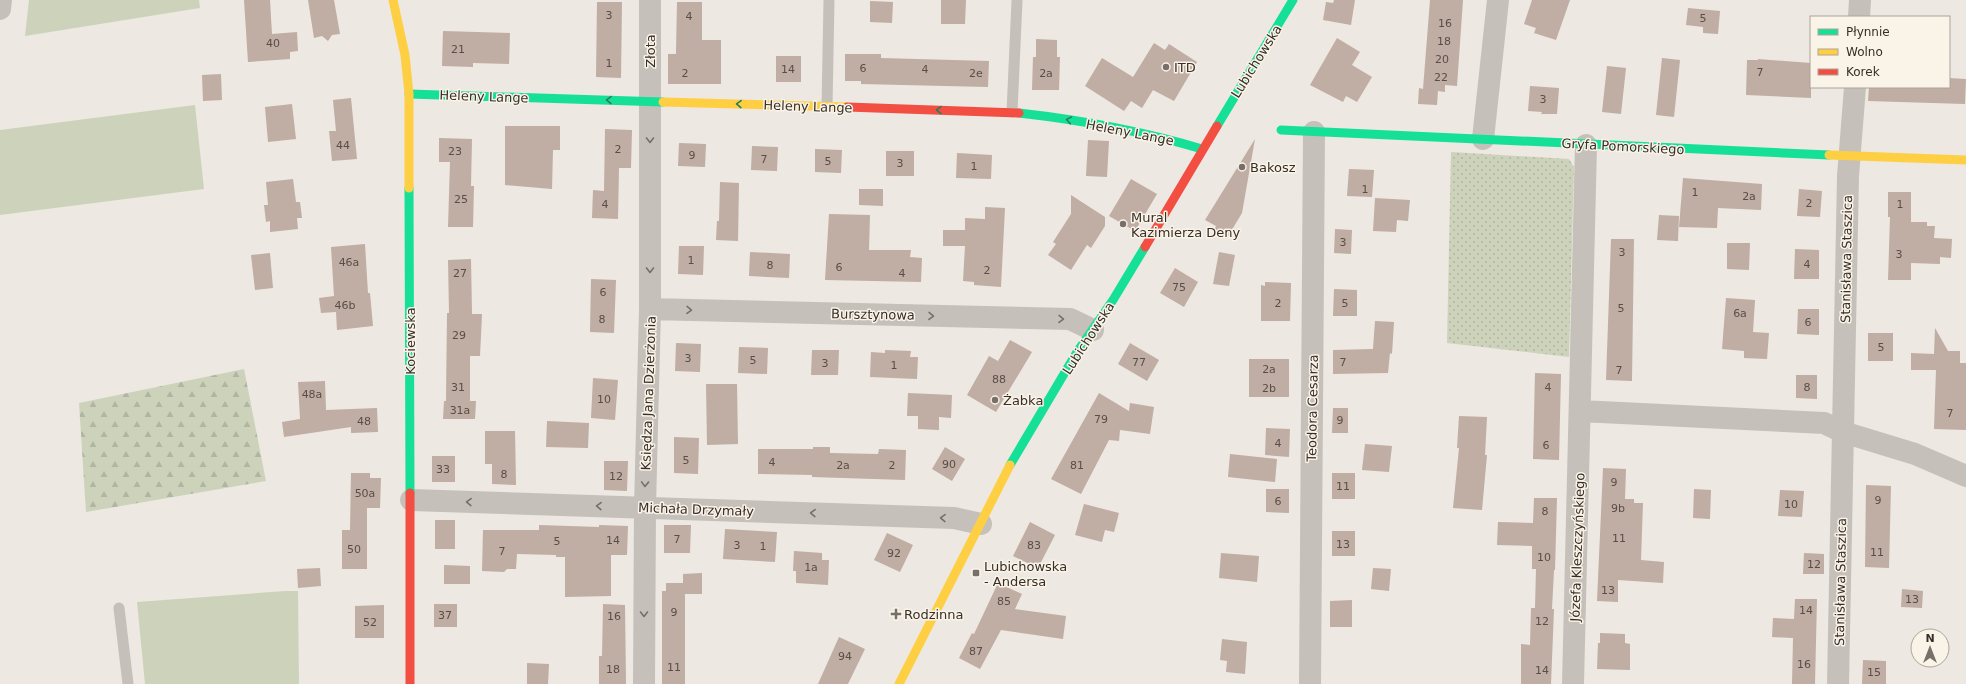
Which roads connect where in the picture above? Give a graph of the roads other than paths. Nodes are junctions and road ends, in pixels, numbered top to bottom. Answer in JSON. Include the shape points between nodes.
{"nodes":[{"id":1,"x":1,"y":0,"type":"edge"},
{"id":2,"x":393,"y":0,"type":"edge"},
{"id":3,"x":650,"y":0,"type":"edge"},
{"id":4,"x":829,"y":0,"type":"edge"},
{"id":5,"x":1293,"y":0,"type":"edge"},
{"id":6,"x":1498,"y":0,"type":"edge"},
{"id":7,"x":1860,"y":0,"type":"edge"},
{"id":8,"x":1017,"y":1,"type":"edge"},
{"id":9,"x":0,"y":9,"type":"edge"},
{"id":10,"x":1859,"y":16,"type":"edge"},
{"id":11,"x":1855,"y":88,"type":"edge"},
{"id":12,"x":409,"y":94,"type":"junction"},
{"id":13,"x":650,"y":101,"type":"junction"},
{"id":14,"x":827,"y":107,"type":"junction"},
{"id":15,"x":1012,"y":112,"type":"junction"},
{"id":16,"x":1281,"y":130,"type":"dead end"},
{"id":17,"x":1314,"y":132,"type":"junction"},
{"id":18,"x":1483,"y":139,"type":"junction"},
{"id":19,"x":1586,"y":145,"type":"junction"},
{"id":20,"x":1202,"y":149,"type":"junction"},
{"id":21,"x":1850,"y":156,"type":"junction"},
{"id":22,"x":1938,"y":159,"type":"junction"},
{"id":23,"x":1966,"y":160,"type":"edge"},
{"id":24,"x":1966,"y":170,"type":"edge"},
{"id":25,"x":650,"y":309,"type":"junction"},
{"id":26,"x":1093,"y":330,"type":"junction"},
{"id":27,"x":1580,"y":411,"type":"junction"},
{"id":28,"x":1842,"y":432,"type":"junction"},
{"id":29,"x":1966,"y":476,"type":"edge"},
{"id":30,"x":411,"y":500,"type":"junction"},
{"id":31,"x":645,"y":507,"type":"junction"},
{"id":32,"x":981,"y":524,"type":"junction"},
{"id":33,"x":120,"y":608,"type":"dead end"},
{"id":34,"x":128,"y":684,"type":"edge"},
{"id":35,"x":410,"y":684,"type":"edge"},
{"id":36,"x":644,"y":684,"type":"edge"},
{"id":37,"x":899,"y":684,"type":"edge"},
{"id":38,"x":1310,"y":684,"type":"edge"},
{"id":39,"x":1573,"y":684,"type":"edge"},
{"id":40,"x":1838,"y":684,"type":"edge"}],
"edges":[{"from":1,"to":9,"type":"street"},
{"from":2,"to":12,"type":"street","name":"Kociewska","via":[[405,55]]},
{"from":3,"to":13,"type":"street","name":"Złota"},
{"from":4,"to":14,"type":"lane"},
{"from":5,"to":20,"type":"street","name":"Lubichowska"},
{"from":6,"to":18,"type":"street"},
{"from":7,"to":10,"type":"street"},
{"from":8,"to":15,"type":"lane"},
{"from":11,"to":21,"type":"street","name":"Stanisława Staszica"},
{"from":13,"to":12,"type":"street","name":"Heleny Lange","one_way":true},
{"from":12,"to":30,"type":"street","name":"Kociewska"},
{"from":14,"to":13,"type":"street","name":"Heleny Lange","one_way":true},
{"from":13,"to":25,"type":"street","name":"Księdza Jana Dzierżonia","one_way":true},
{"from":15,"to":14,"type":"street","name":"Heleny Lange","one_way":true},
{"from":20,"to":15,"type":"street","name":"Heleny Lange","one_way":true,"via":[[1162,137],[1043,115]]},
{"from":16,"to":17,"type":"street","name":"Gryfa Pomorskiego"},
{"from":17,"to":18,"type":"street","name":"Gryfa Pomorskiego"},
{"from":17,"to":38,"type":"street","name":"Teodora Cesarza"},
{"from":18,"to":19,"type":"street","name":"Gryfa Pomorskiego"},
{"from":19,"to":21,"type":"street","name":"Gryfa Pomorskiego"},
{"from":19,"to":27,"type":"street","name":"Józefa Kleszczyńskiego"},
{"from":20,"to":26,"type":"street","name":"Lubichowska"},
{"from":21,"to":22,"type":"street","name":"Gryfa Pomorskiego"},
{"from":21,"to":28,"type":"street","name":"Stanisława Staszica"},
{"from":22,"to":23,"type":"street","name":"Gryfa Pomorskiego"},
{"from":22,"to":24,"type":"street"},
{"from":25,"to":26,"type":"street","name":"Bursztynowa","one_way":true,"via":[[1070,319]]},
{"from":25,"to":31,"type":"street","name":"Księdza Jana Dzierżonia","one_way":true},
{"from":26,"to":32,"type":"street","name":"Lubichowska","via":[[1077,352],[1013,461]]},
{"from":27,"to":28,"type":"street","via":[[1824,423]]},
{"from":27,"to":39,"type":"street","name":"Józefa Kleszczyńskiego"},
{"from":28,"to":29,"type":"street","via":[[1914,454]]},
{"from":28,"to":40,"type":"street","name":"Stanisława Staszica"},
{"from":31,"to":30,"type":"street","name":"Michała Drzymały","one_way":true},
{"from":30,"to":35,"type":"street","name":"Kociewska"},
{"from":32,"to":31,"type":"street","name":"Michała Drzymały","one_way":true,"via":[[954,518]]},
{"from":31,"to":36,"type":"street","name":"Księdza Jana Dzierżonia","one_way":true},
{"from":32,"to":37,"type":"street","name":"Lubichowska"},
{"from":33,"to":34,"type":"lane"}]}
